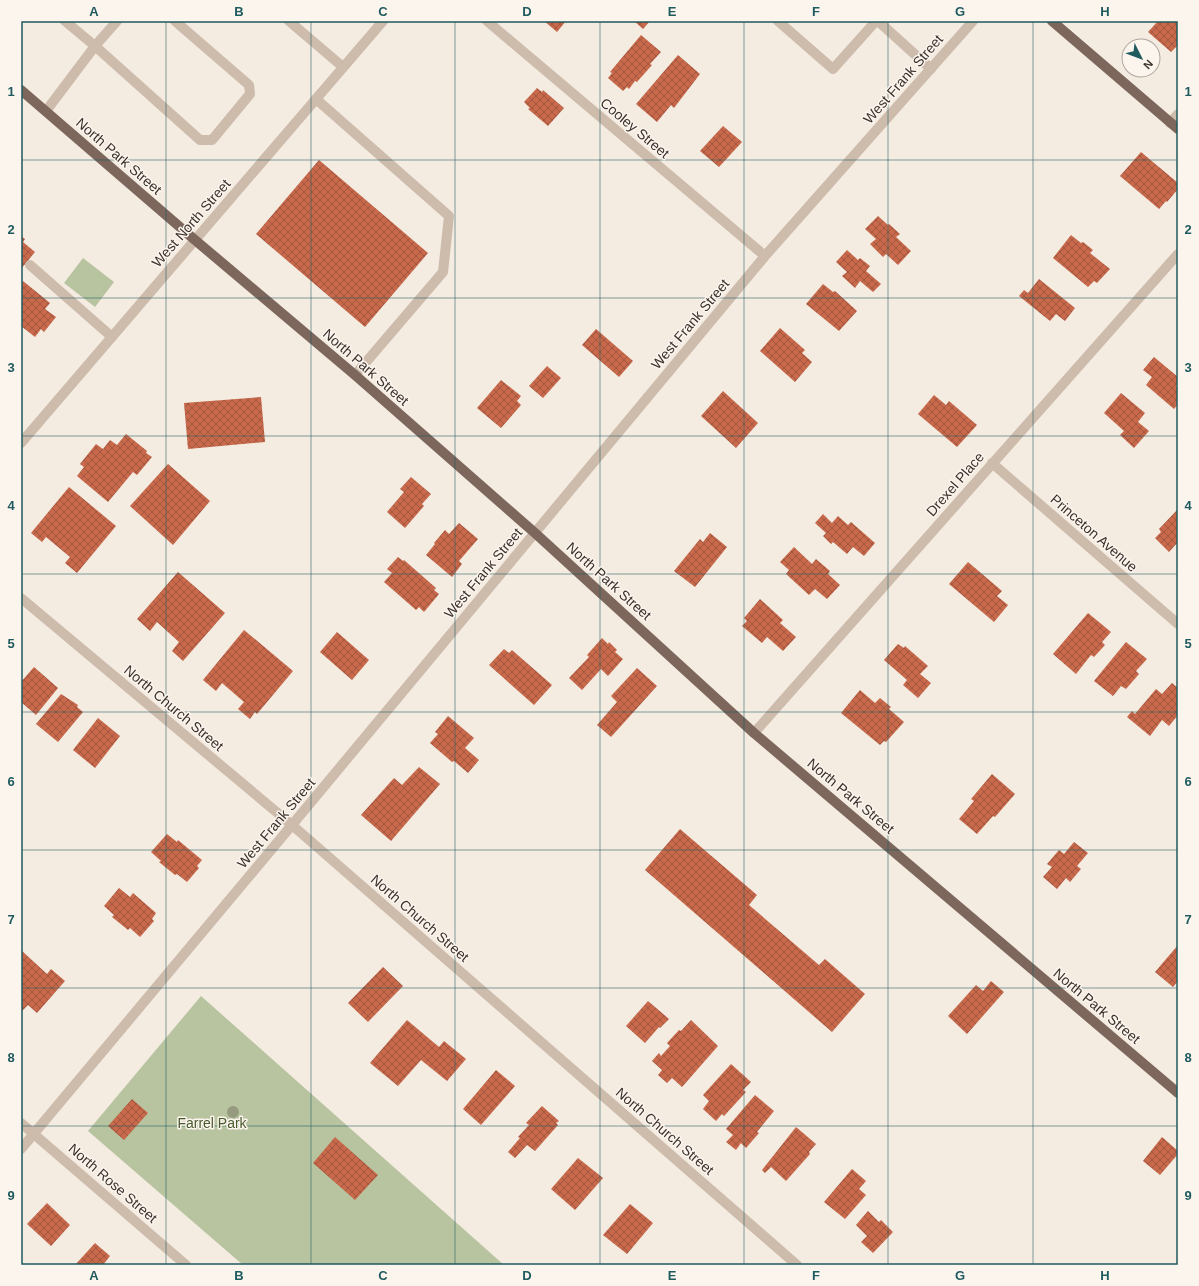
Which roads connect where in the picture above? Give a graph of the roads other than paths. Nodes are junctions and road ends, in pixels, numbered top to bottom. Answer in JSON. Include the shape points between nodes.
{"nodes":[{"id":1,"x":66,"y":21,"type":"edge"},
{"id":2,"x":117,"y":21,"type":"edge"},
{"id":3,"x":175,"y":21,"type":"edge"},
{"id":4,"x":289,"y":21,"type":"edge"},
{"id":5,"x":383,"y":21,"type":"edge"},
{"id":6,"x":487,"y":21,"type":"edge"},
{"id":7,"x":778,"y":21,"type":"edge"},
{"id":8,"x":877,"y":21,"type":"edge"},
{"id":9,"x":973,"y":21,"type":"edge"},
{"id":10,"x":1052,"y":21,"type":"edge"},
{"id":11,"x":95,"y":46,"type":"junction"},
{"id":12,"x":343,"y":67,"type":"junction"},
{"id":13,"x":931,"y":69,"type":"junction"},
{"id":14,"x":21,"y":90,"type":"edge"},
{"id":15,"x":316,"y":98,"type":"junction"},
{"id":16,"x":46,"y":111,"type":"junction"},
{"id":17,"x":1178,"y":114,"type":"edge"},
{"id":18,"x":1174,"y":126,"type":"edge"},
{"id":19,"x":194,"y":240,"type":"junction"},
{"id":20,"x":1178,"y":254,"type":"edge"},
{"id":21,"x":765,"y":256,"type":"junction"},
{"id":22,"x":30,"y":265,"type":"dead end"},
{"id":23,"x":112,"y":337,"type":"junction"},
{"id":24,"x":355,"y":375,"type":"junction"},
{"id":25,"x":21,"y":443,"type":"edge"},
{"id":26,"x":992,"y":463,"type":"junction"},
{"id":27,"x":534,"y":533,"type":"junction"},
{"id":28,"x":21,"y":598,"type":"edge"},
{"id":29,"x":1178,"y":624,"type":"edge"},
{"id":30,"x":754,"y":733,"type":"junction"},
{"id":31,"x":292,"y":826,"type":"junction"},
{"id":32,"x":1178,"y":1093,"type":"edge"},
{"id":33,"x":21,"y":1123,"type":"edge"},
{"id":34,"x":34,"y":1134,"type":"junction"},
{"id":35,"x":21,"y":1148,"type":"edge"},
{"id":36,"x":186,"y":1265,"type":"edge"},
{"id":37,"x":797,"y":1265,"type":"edge"}],
"edges":[{"from":1,"to":11,"type":"street"},
{"from":2,"to":11,"type":"street"},
{"from":3,"to":11,"type":"street","via":[[249,85],[250,94],[212,140],[200,140]]},
{"from":4,"to":12,"type":"street"},
{"from":5,"to":12,"type":"street","name":"West North Street"},
{"from":6,"to":21,"type":"street","name":"Cooley Street"},
{"from":7,"to":8,"type":"street","via":[[833,69]]},
{"from":8,"to":13,"type":"street"},
{"from":9,"to":13,"type":"street","name":"West Frank Street"},
{"from":10,"to":18,"type":"main road"},
{"from":11,"to":16,"type":"street"},
{"from":12,"to":15,"type":"street","name":"West North Street"},
{"from":13,"to":21,"type":"street","name":"West Frank Street"},
{"from":14,"to":16,"type":"main road","name":"North Park Street"},
{"from":15,"to":19,"type":"street","name":"West North Street"},
{"from":15,"to":24,"type":"street","via":[[449,216],[443,272]]},
{"from":16,"to":19,"type":"main road","name":"North Park Street"},
{"from":17,"to":18,"type":"street"},
{"from":19,"to":23,"type":"street","name":"West North Street"},
{"from":19,"to":24,"type":"main road","name":"North Park Street"},
{"from":20,"to":26,"type":"street","name":"Drexel Place"},
{"from":21,"to":27,"type":"street","name":"West Frank Street"},
{"from":22,"to":23,"type":"street"},
{"from":23,"to":25,"type":"street","name":"West North Street"},
{"from":24,"to":27,"type":"main road","name":"North Park Street"},
{"from":26,"to":29,"type":"street","name":"Princeton Avenue"},
{"from":26,"to":30,"type":"street","name":"Drexel Place"},
{"from":27,"to":30,"type":"main road","name":"North Park Street"},
{"from":27,"to":31,"type":"street","name":"West Frank Street"},
{"from":28,"to":31,"type":"street","name":"North Church Street"},
{"from":30,"to":32,"type":"main road","name":"North Park Street"},
{"from":31,"to":34,"type":"street","name":"West Frank Street"},
{"from":31,"to":37,"type":"street","name":"North Church Street"},
{"from":33,"to":34,"type":"street","name":"North Rose Street"},
{"from":34,"to":35,"type":"street","name":"West Frank Street"},
{"from":34,"to":36,"type":"street","name":"North Rose Street"}]}
